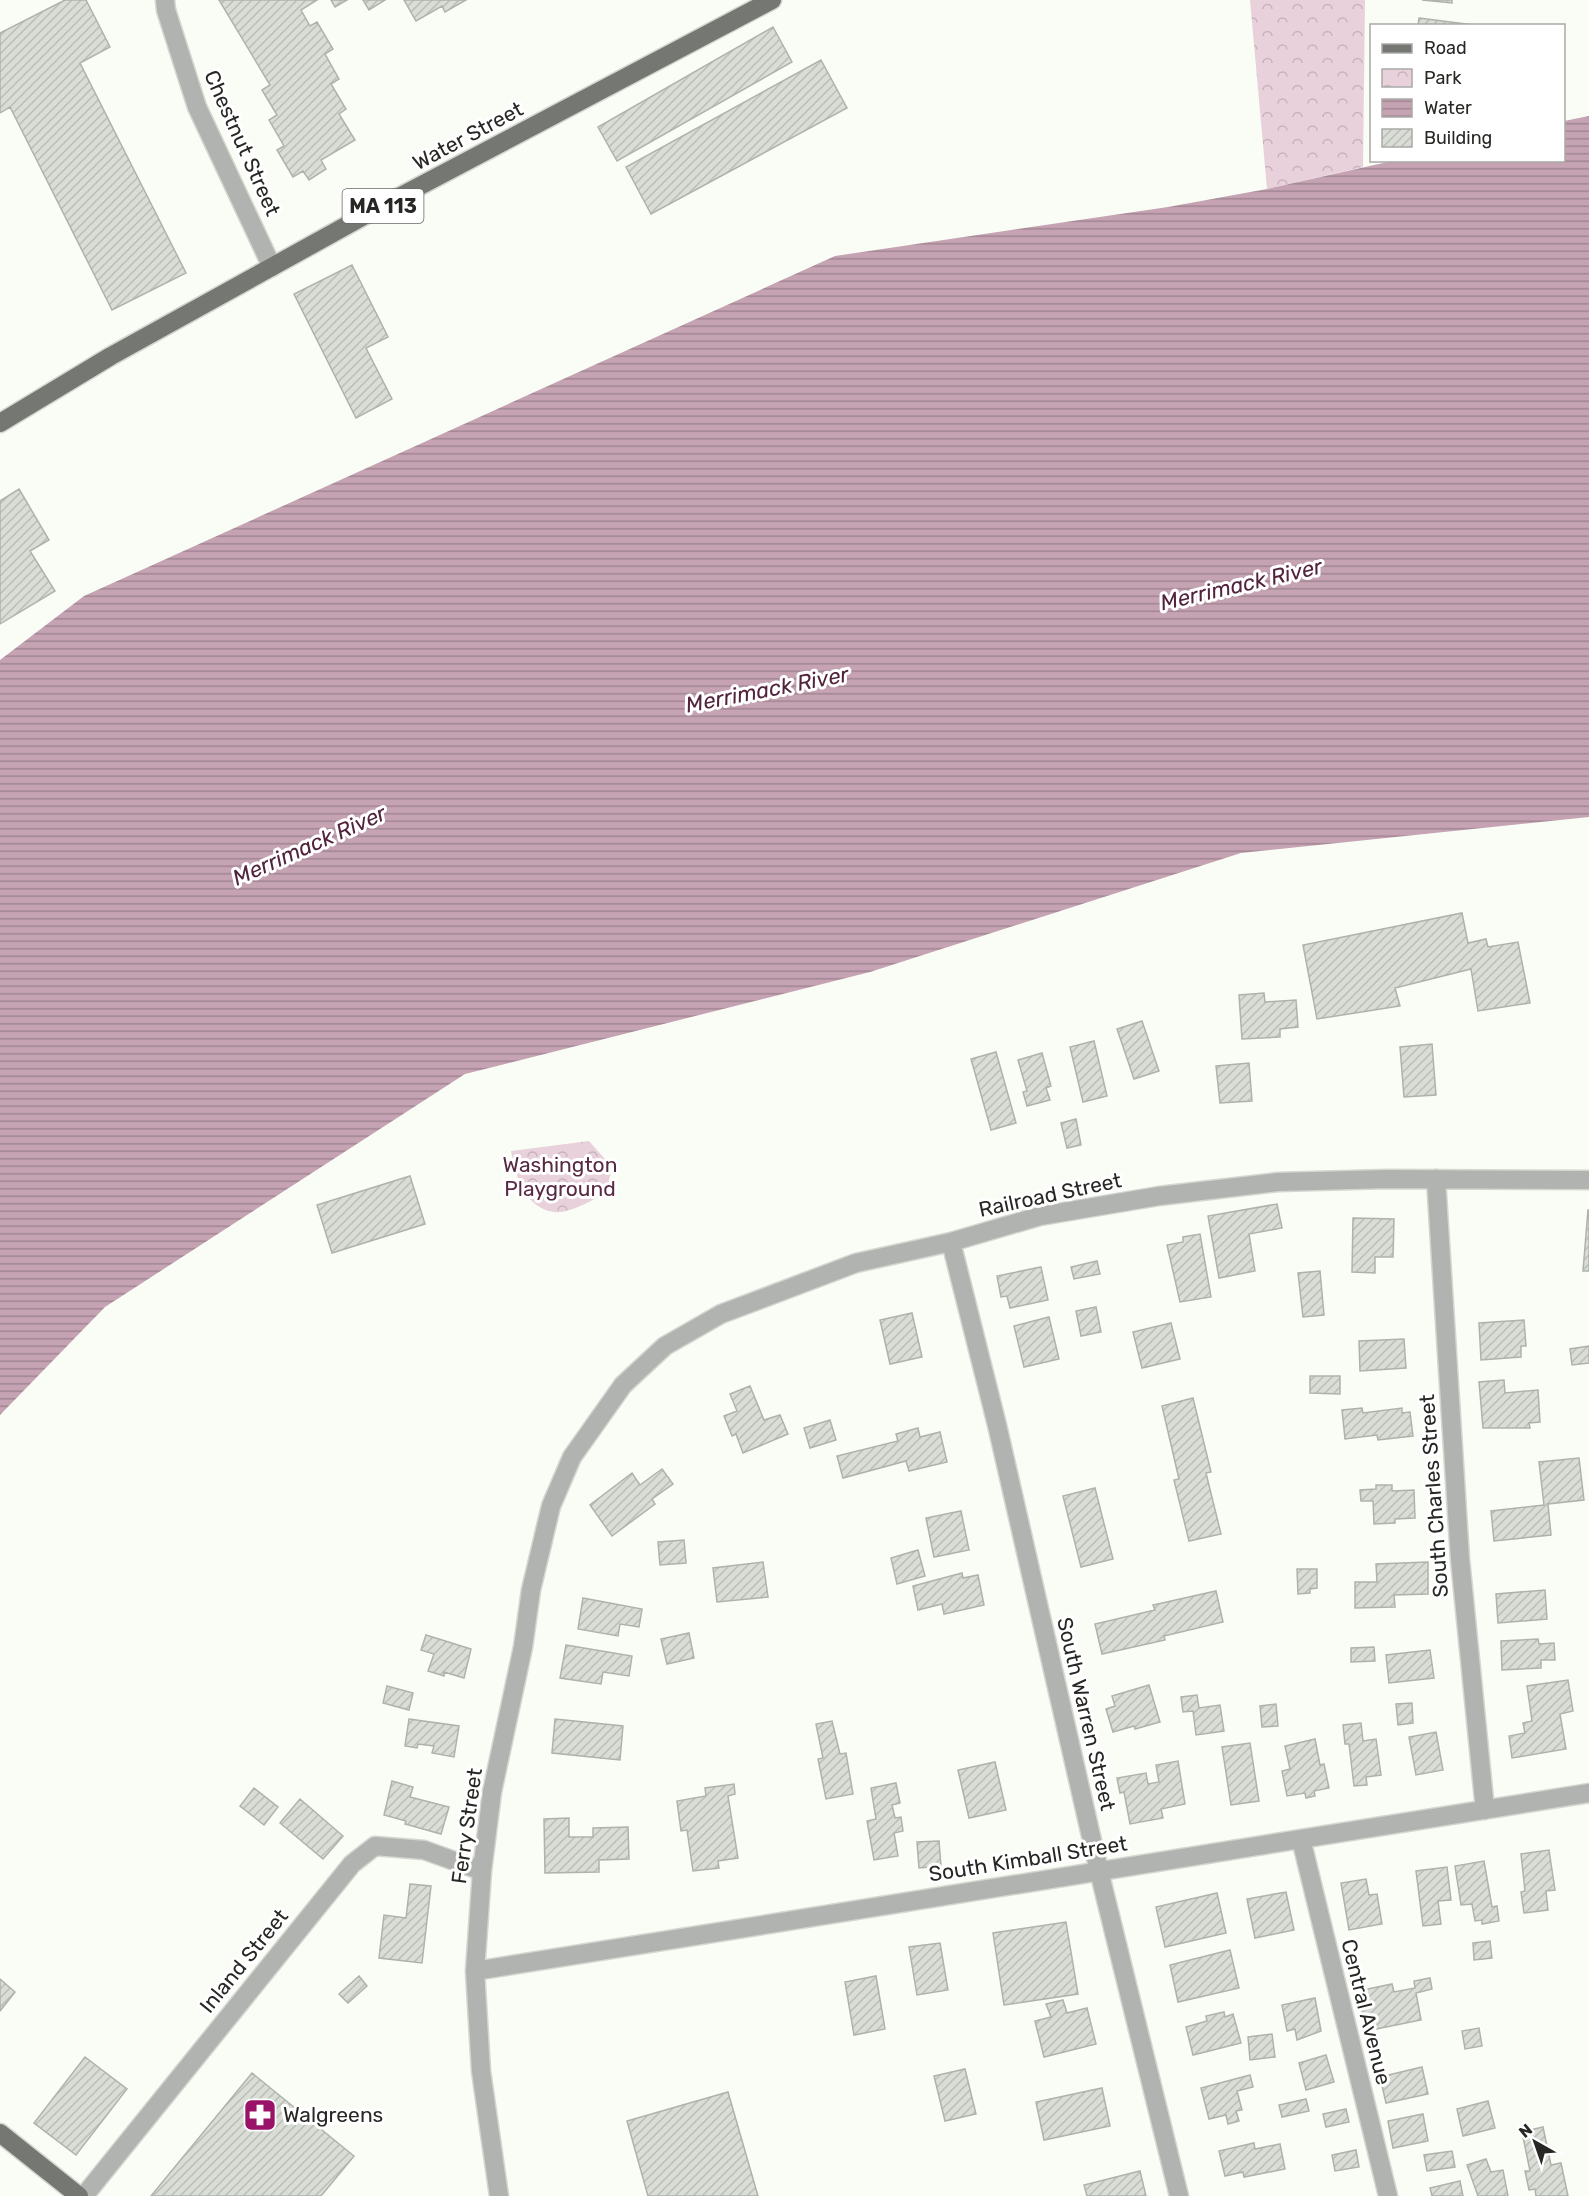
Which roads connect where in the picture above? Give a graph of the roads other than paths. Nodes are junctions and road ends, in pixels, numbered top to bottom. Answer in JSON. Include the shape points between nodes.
{"nodes":[{"id":1,"x":165,"y":0,"type":"edge"},
{"id":2,"x":772,"y":0,"type":"edge"},
{"id":3,"x":272,"y":267,"type":"junction"},
{"id":4,"x":0,"y":423,"type":"edge"},
{"id":5,"x":1436,"y":1179,"type":"junction"},
{"id":6,"x":1589,"y":1180,"type":"edge"},
{"id":7,"x":951,"y":1242,"type":"junction"},
{"id":8,"x":566,"y":1470,"type":"joint"},
{"id":9,"x":1589,"y":1793,"type":"edge"},
{"id":10,"x":1485,"y":1809,"type":"junction"},
{"id":11,"x":1301,"y":1839,"type":"junction"},
{"id":12,"x":482,"y":1871,"type":"junction"},
{"id":13,"x":1099,"y":1871,"type":"junction"},
{"id":14,"x":475,"y":1971,"type":"junction"},
{"id":15,"x":0,"y":2133,"type":"edge"},
{"id":16,"x":78,"y":2196,"type":"edge"},
{"id":17,"x":84,"y":2196,"type":"edge"},
{"id":18,"x":499,"y":2196,"type":"edge"},
{"id":19,"x":1179,"y":2196,"type":"edge"},
{"id":20,"x":1388,"y":2196,"type":"edge"}],
"edges":[{"from":1,"to":3,"type":"street","name":"Chestnut Street","via":[[197,107]]},
{"from":2,"to":3,"type":"main road","name":"Water Street","number":"MA 113"},
{"from":3,"to":4,"type":"main road","name":"Water Street","number":"MA 113"},
{"from":5,"to":6,"type":"street","name":"Railroad Street"},
{"from":5,"to":7,"type":"street","name":"Railroad Street","via":[[1278,1182],[1159,1196],[1040,1216]]},
{"from":5,"to":10,"type":"street","name":"South Charles Street","via":[[1460,1547]]},
{"from":7,"to":8,"type":"street","name":"Railroad Street","via":[[856,1263],[721,1314],[665,1346],[623,1385]]},
{"from":7,"to":13,"type":"street","name":"South Warren Street"},
{"from":8,"to":12,"type":"street","name":"Ferry Street","via":[[551,1506],[531,1590],[492,1792]]},
{"from":9,"to":10,"type":"street","name":"South Kimball Street"},
{"from":10,"to":11,"type":"street","name":"South Kimball Street"},
{"from":11,"to":13,"type":"street","name":"South Kimball Street"},
{"from":11,"to":20,"type":"street","name":"Central Avenue"},
{"from":12,"to":14,"type":"street","name":"Ferry Street"},
{"from":12,"to":17,"type":"street","name":"Inland Street","via":[[424,1850],[375,1846],[352,1864]]},
{"from":13,"to":14,"type":"street","name":"South Kimball Street"},
{"from":13,"to":19,"type":"street","name":"South Warren Street"},
{"from":14,"to":18,"type":"street","name":"Ferry Street","via":[[481,2071]]},
{"from":15,"to":16,"type":"main road"}]}
